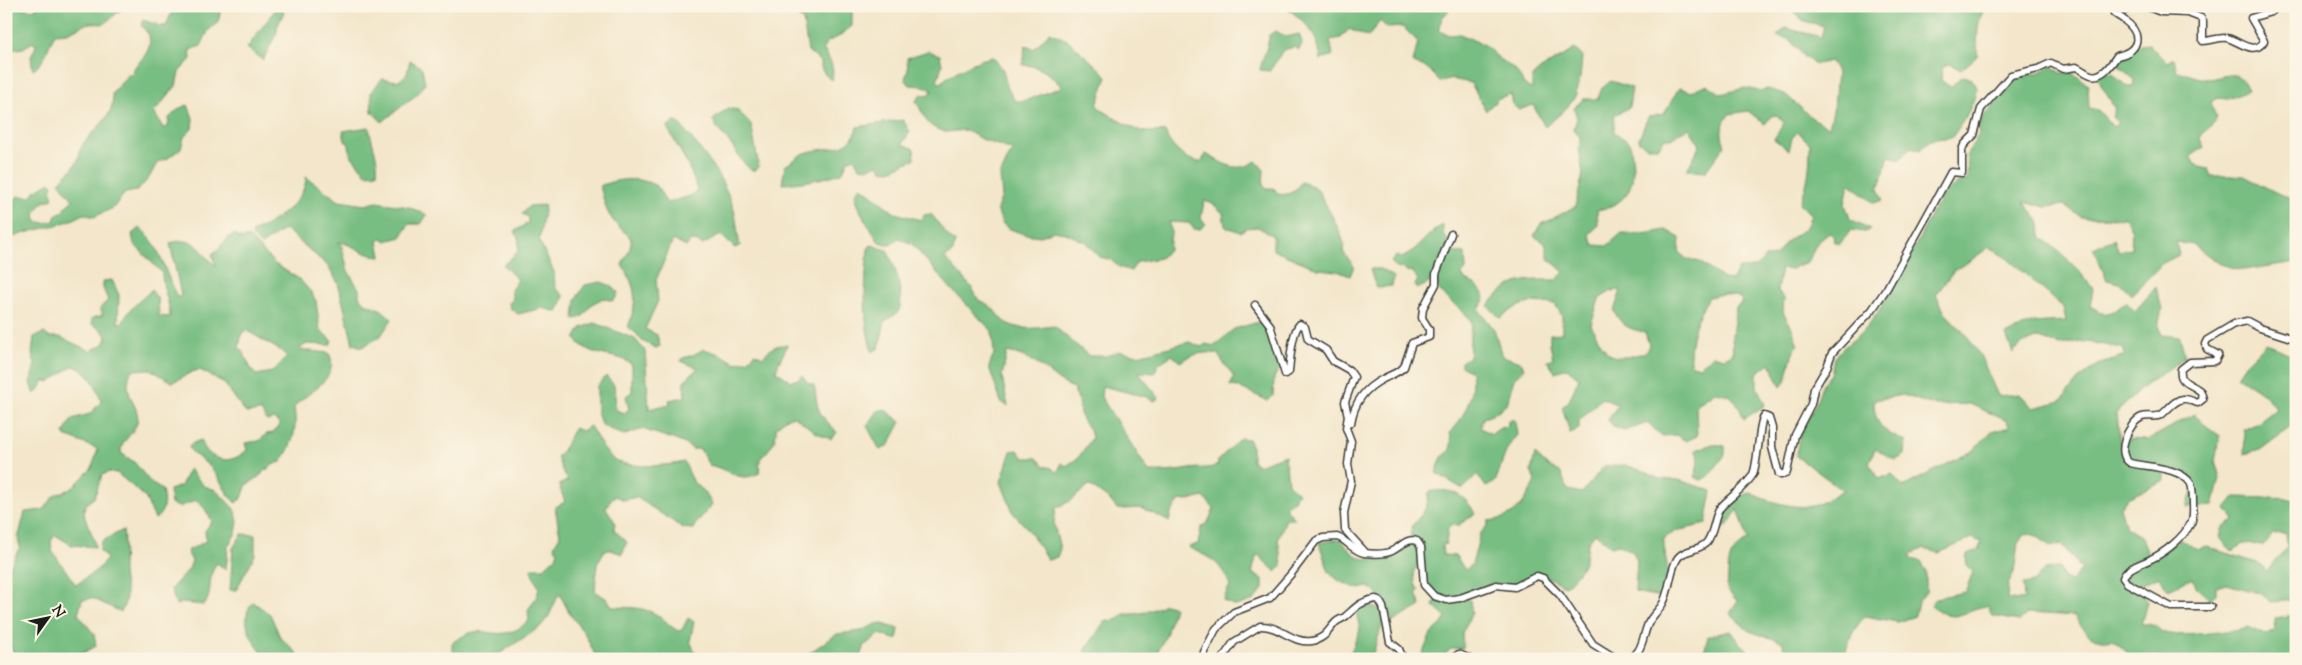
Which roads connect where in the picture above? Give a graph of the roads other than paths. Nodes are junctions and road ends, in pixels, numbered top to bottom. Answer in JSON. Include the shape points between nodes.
{"nodes":[{"id":1,"x":2132,"y":6,"type":"edge"},
{"id":2,"x":2146,"y":6,"type":"edge"},
{"id":3,"x":2278,"y":6,"type":"edge"},
{"id":4,"x":1451,"y":234,"type":"dead end"},
{"id":5,"x":1255,"y":305,"type":"dead end"},
{"id":6,"x":2296,"y":338,"type":"edge"},
{"id":7,"x":1351,"y":441,"type":"junction"},
{"id":8,"x":1366,"y":553,"type":"junction"},
{"id":9,"x":2211,"y":607,"type":"dead end"},
{"id":10,"x":1203,"y":659,"type":"edge"},
{"id":11,"x":1222,"y":659,"type":"edge"},
{"id":12,"x":1403,"y":659,"type":"edge"},
{"id":13,"x":1452,"y":659,"type":"edge"},
{"id":14,"x":1470,"y":659,"type":"edge"},
{"id":15,"x":1617,"y":659,"type":"edge"},
{"id":16,"x":1626,"y":659,"type":"edge"}],
"edges":[{"from":1,"to":16,"type":"street","via":[[2125,10],[2116,9],[2114,13],[2134,30],[2136,44],[2129,53],[2117,56],[2108,68],[2090,75],[2076,67],[2064,69],[2051,64],[2012,75],[1981,109],[1974,135],[1962,150],[1962,173],[1951,172],[1948,176],[1887,288],[1872,310],[1832,353],[1795,435],[1787,472],[1779,474],[1772,448],[1771,422],[1764,416],[1753,475],[1721,507],[1708,542],[1683,552],[1677,558],[1663,604],[1648,624],[1640,649]]},
{"from":2,"to":3,"type":"street","via":[[2161,12],[2201,18],[2203,41],[2229,38],[2252,48],[2264,41],[2251,18],[2271,12]]},
{"from":4,"to":7,"type":"street","via":[[1436,274],[1436,284],[1423,308],[1422,318],[1429,329],[1429,337],[1412,343],[1404,367],[1380,380],[1360,398],[1354,409]]},
{"from":5,"to":7,"type":"street","via":[[1270,325],[1285,374],[1289,372],[1296,328],[1300,324],[1308,340],[1326,350],[1336,364],[1352,372],[1354,380],[1345,402],[1346,428]]},
{"from":6,"to":9,"type":"street","via":[[2247,321],[2234,324],[2207,340],[2205,347],[2216,352],[2218,358],[2212,362],[2190,362],[2184,365],[2180,374],[2186,383],[2202,392],[2202,402],[2198,404],[2184,399],[2159,416],[2143,416],[2123,445],[2126,461],[2156,467],[2188,481],[2193,492],[2193,517],[2166,550],[2130,569],[2123,578],[2171,606]]},
{"from":7,"to":8,"type":"street","via":[[1348,464],[1351,481],[1344,513],[1345,530]]},
{"from":8,"to":10,"type":"street","via":[[1337,536],[1316,541],[1270,598],[1238,610],[1222,624],[1211,638]]},
{"from":8,"to":15,"type":"street","via":[[1385,553],[1405,541],[1417,541],[1421,547],[1424,585],[1429,593],[1440,599],[1460,598],[1496,585],[1515,587],[1537,576],[1543,578],[1560,595],[1593,644]]},
{"from":11,"to":12,"type":"street","via":[[1234,642],[1260,626],[1269,626],[1295,640],[1313,641],[1328,634],[1337,621],[1356,605],[1376,599],[1383,607],[1390,642]]},
{"from":13,"to":14,"type":"street","via":[[1459,654]]}]}
